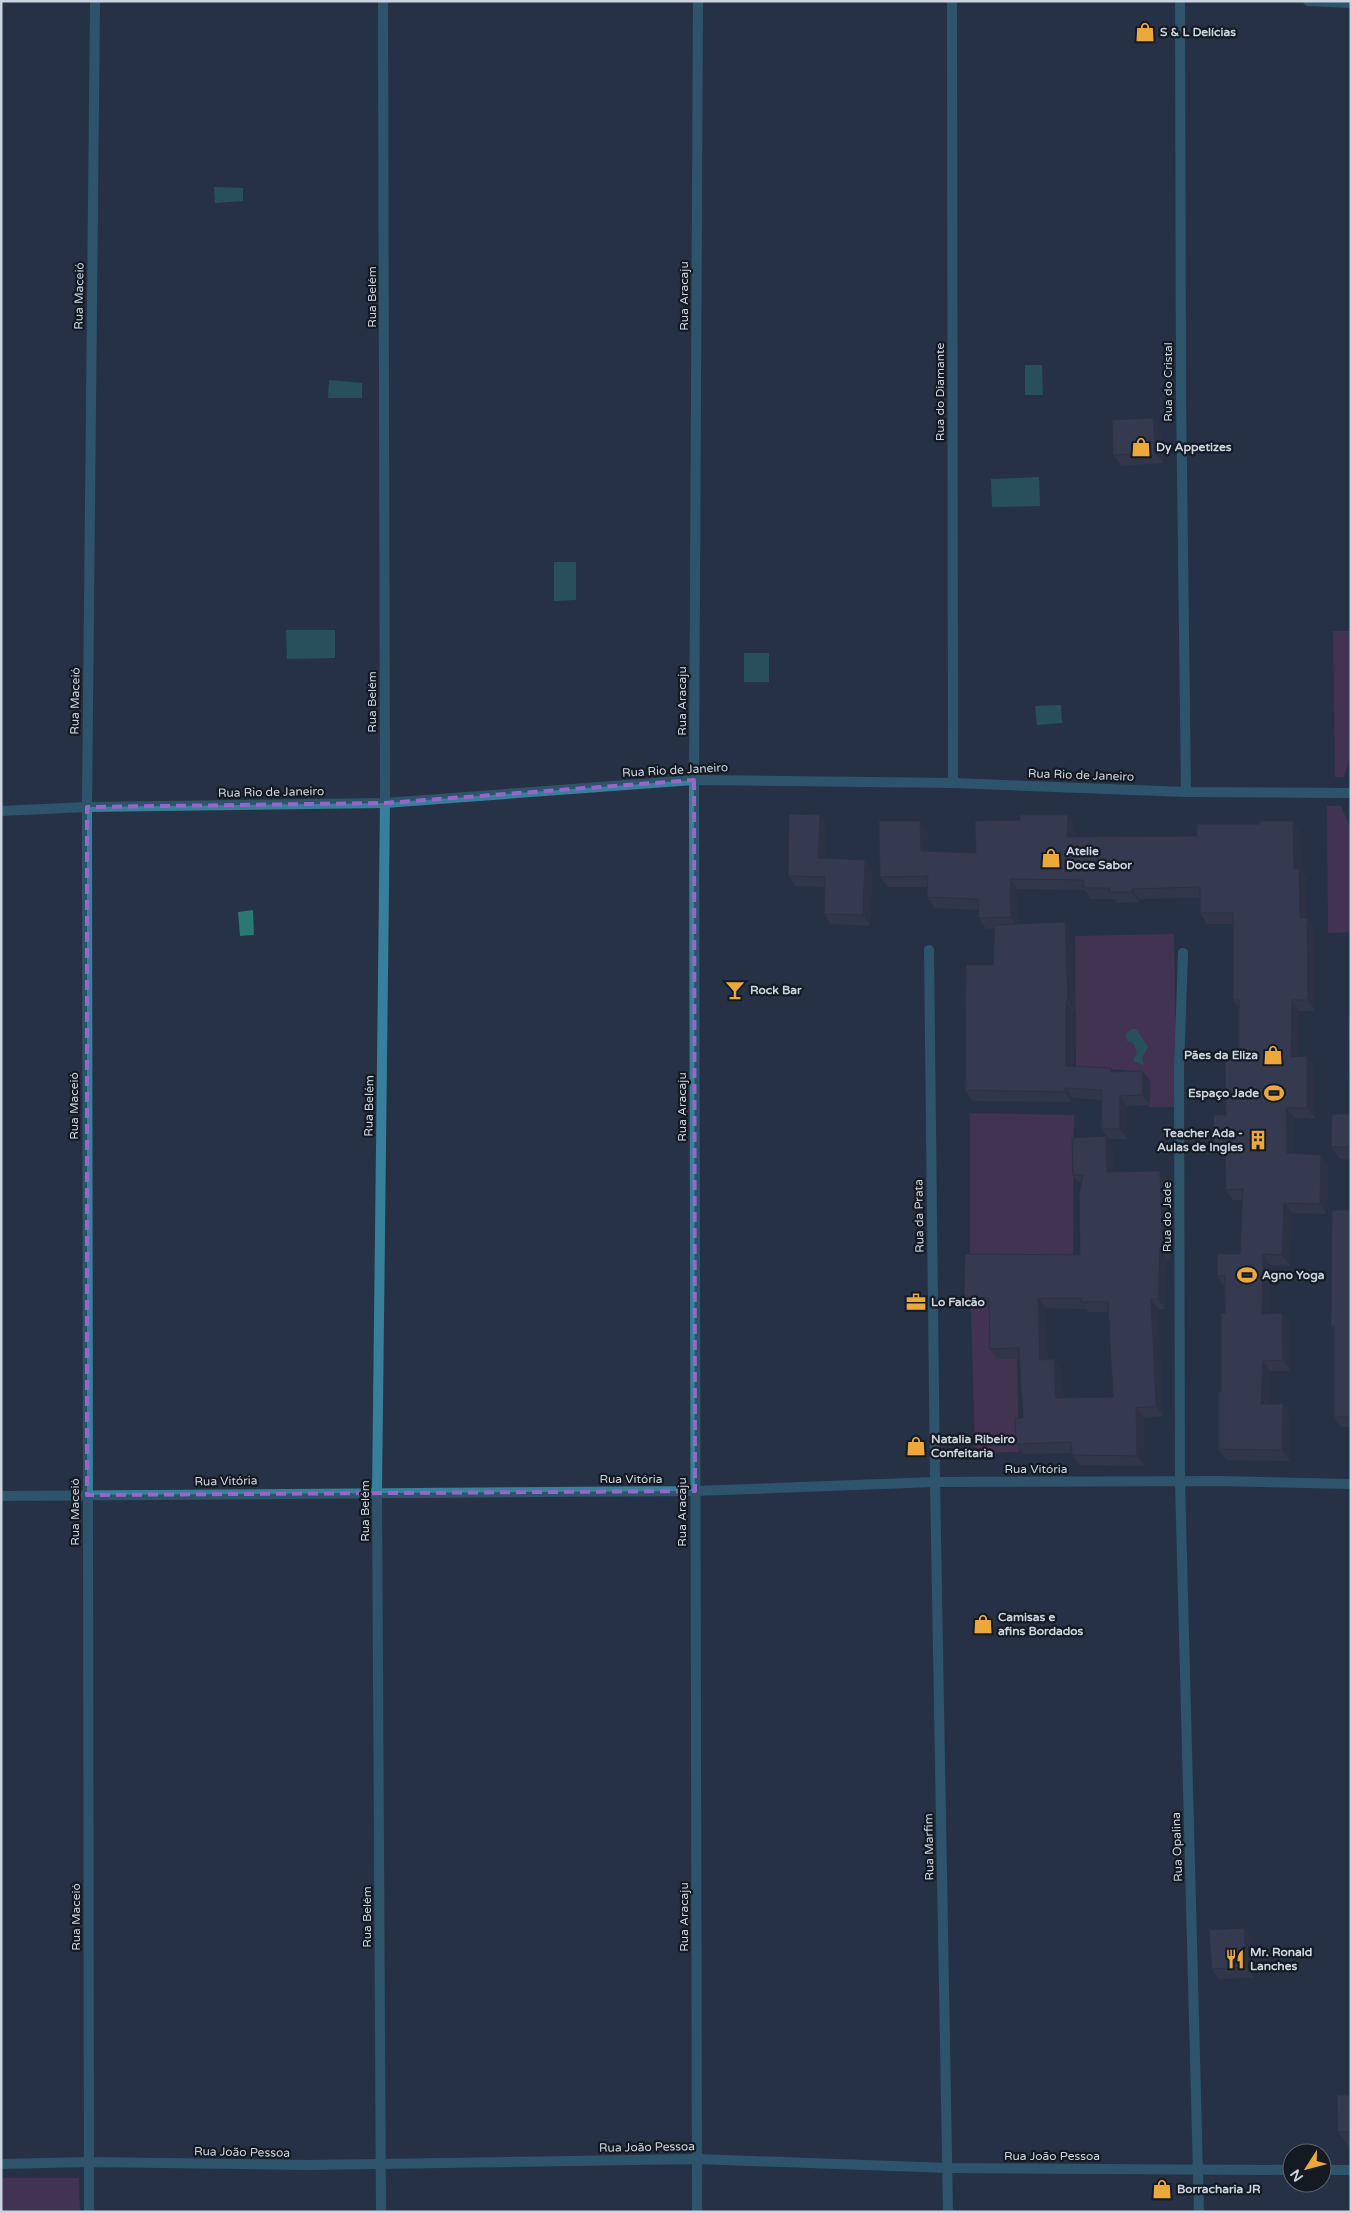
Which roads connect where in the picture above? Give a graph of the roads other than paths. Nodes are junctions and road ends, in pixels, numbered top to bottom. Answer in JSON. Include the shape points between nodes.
{"nodes":[{"id":1,"x":95,"y":1,"type":"edge"},
{"id":2,"x":384,"y":1,"type":"edge"},
{"id":3,"x":698,"y":1,"type":"edge"},
{"id":4,"x":952,"y":1,"type":"edge"},
{"id":5,"x":1180,"y":1,"type":"edge"},
{"id":6,"x":1308,"y":1,"type":"edge"},
{"id":7,"x":1351,"y":3,"type":"edge"},
{"id":8,"x":694,"y":780,"type":"junction"},
{"id":9,"x":953,"y":783,"type":"junction"},
{"id":10,"x":1186,"y":792,"type":"junction"},
{"id":11,"x":1351,"y":794,"type":"edge"},
{"id":12,"x":385,"y":803,"type":"junction"},
{"id":13,"x":87,"y":807,"type":"junction"},
{"id":14,"x":1,"y":811,"type":"edge"},
{"id":15,"x":929,"y":950,"type":"dead end"},
{"id":16,"x":1183,"y":954,"type":"dead end"},
{"id":17,"x":1180,"y":1481,"type":"junction"},
{"id":18,"x":935,"y":1482,"type":"junction"},
{"id":19,"x":1351,"y":1484,"type":"edge"},
{"id":20,"x":694,"y":1491,"type":"junction"},
{"id":21,"x":377,"y":1492,"type":"junction"},
{"id":22,"x":88,"y":1495,"type":"junction"},
{"id":23,"x":1,"y":1496,"type":"edge"},
{"id":24,"x":697,"y":2159,"type":"junction"},
{"id":25,"x":89,"y":2162,"type":"junction"},
{"id":26,"x":1,"y":2164,"type":"edge"},
{"id":27,"x":381,"y":2164,"type":"junction"},
{"id":28,"x":948,"y":2168,"type":"junction"},
{"id":29,"x":1198,"y":2170,"type":"junction"},
{"id":30,"x":1282,"y":2170,"type":"edge"},
{"id":31,"x":1332,"y":2170,"type":"edge"},
{"id":32,"x":1351,"y":2170,"type":"edge"},
{"id":33,"x":89,"y":2212,"type":"edge"},
{"id":34,"x":381,"y":2212,"type":"edge"},
{"id":35,"x":697,"y":2212,"type":"edge"},
{"id":36,"x":948,"y":2212,"type":"edge"},
{"id":37,"x":1199,"y":2212,"type":"edge"}],
"edges":[{"from":1,"to":13,"type":"street","name":"Rua Maceió"},
{"from":2,"to":12,"type":"street","name":"Rua Belém"},
{"from":3,"to":8,"type":"street","name":"Rua Aracaju"},
{"from":4,"to":9,"type":"street","name":"Rua do Diamante"},
{"from":5,"to":10,"type":"street","name":"Rua do Cristal"},
{"from":6,"to":7,"type":"street"},
{"from":8,"to":9,"type":"street","name":"Rua Rio de Janeiro"},
{"from":8,"to":12,"type":"street","name":"Rua Rio de Janeiro"},
{"from":8,"to":20,"type":"street","name":"Rua Aracaju"},
{"from":9,"to":10,"type":"street","name":"Rua Rio de Janeiro"},
{"from":10,"to":11,"type":"street","name":"Rua Rio de Janeiro"},
{"from":12,"to":13,"type":"street","name":"Rua Rio de Janeiro"},
{"from":12,"to":21,"type":"street","name":"Rua Belém"},
{"from":13,"to":14,"type":"street","name":"Rua Rio de Janeiro"},
{"from":13,"to":22,"type":"street","name":"Rua Maceió"},
{"from":15,"to":18,"type":"street","name":"Rua da Prata"},
{"from":16,"to":17,"type":"street","name":"Rua do Jade","via":[[1179,1069]]},
{"from":17,"to":18,"type":"street","name":"Rua Vitória"},
{"from":17,"to":19,"type":"street","name":"Rua Vitória"},
{"from":17,"to":29,"type":"street","name":"Rua Opalina"},
{"from":18,"to":20,"type":"street","name":"Rua Vitória"},
{"from":18,"to":28,"type":"street","name":"Rua Marfim"},
{"from":20,"to":21,"type":"street","name":"Rua Vitória"},
{"from":20,"to":24,"type":"street","name":"Rua Aracaju"},
{"from":21,"to":22,"type":"street","name":"Rua Vitória"},
{"from":21,"to":27,"type":"street","name":"Rua Belém"},
{"from":22,"to":23,"type":"street","name":"Rua Vitória"},
{"from":22,"to":25,"type":"street","name":"Rua Maceió"},
{"from":24,"to":27,"type":"street","name":"Rua João Pessoa"},
{"from":24,"to":28,"type":"street","name":"Rua João Pessoa"},
{"from":24,"to":35,"type":"street","name":"Rua Aracaju"},
{"from":25,"to":26,"type":"street","name":"Rua João Pessoa"},
{"from":25,"to":27,"type":"street","name":"Rua João Pessoa"},
{"from":25,"to":33,"type":"street","name":"Rua Maceió"},
{"from":27,"to":34,"type":"street","name":"Rua Belém"},
{"from":28,"to":29,"type":"street","name":"Rua João Pessoa"},
{"from":28,"to":36,"type":"street","name":"Rua Marfim"},
{"from":29,"to":30,"type":"street","name":"Rua João Pessoa"},
{"from":29,"to":37,"type":"street","name":"Rua Opalina"},
{"from":31,"to":32,"type":"street"}]}
